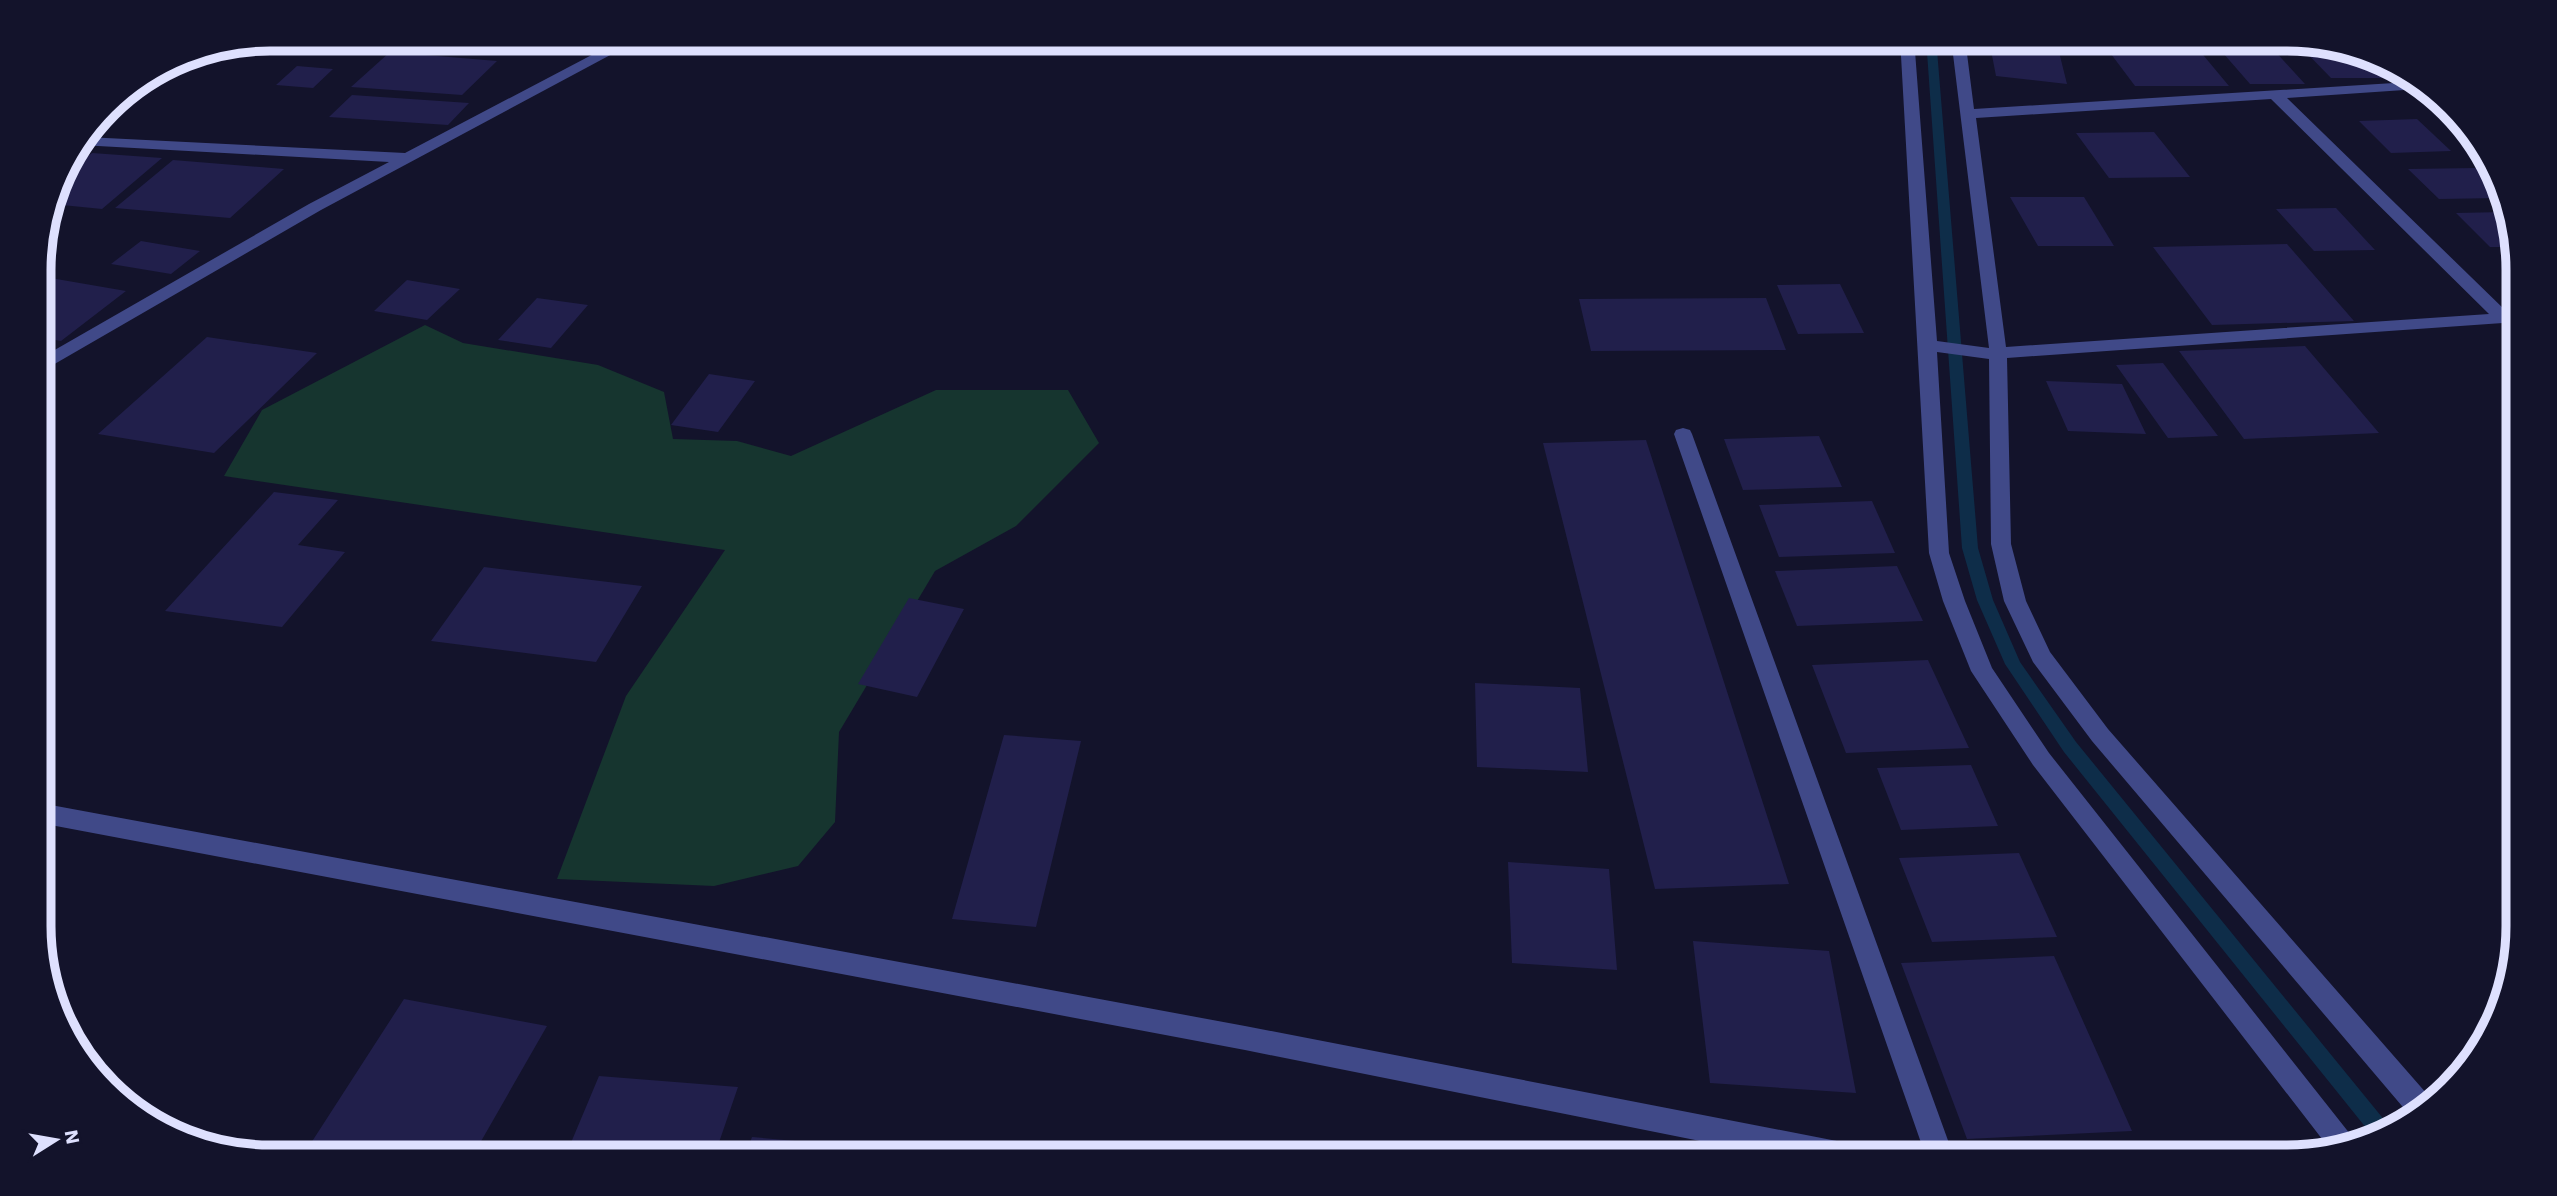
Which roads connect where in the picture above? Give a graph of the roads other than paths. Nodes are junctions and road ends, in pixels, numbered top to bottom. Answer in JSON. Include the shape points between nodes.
{"nodes":[{"id":1,"x":611,"y":51,"type":"edge"},
{"id":2,"x":1908,"y":51,"type":"edge"},
{"id":3,"x":1960,"y":51,"type":"edge"},
{"id":4,"x":2407,"y":86,"type":"edge"},
{"id":5,"x":2275,"y":95,"type":"junction"},
{"id":6,"x":1967,"y":114,"type":"junction"},
{"id":7,"x":92,"y":142,"type":"edge"},
{"id":8,"x":410,"y":158,"type":"junction"},
{"id":9,"x":2506,"y":313,"type":"edge"},
{"id":10,"x":2506,"y":317,"type":"edge"},
{"id":11,"x":1934,"y":346,"type":"junction"},
{"id":12,"x":1989,"y":353,"type":"junction"},
{"id":13,"x":51,"y":360,"type":"edge"},
{"id":14,"x":1684,"y":434,"type":"dead end"},
{"id":15,"x":51,"y":815,"type":"edge"},
{"id":16,"x":2417,"y":1103,"type":"edge"},
{"id":17,"x":2339,"y":1139,"type":"edge"},
{"id":18,"x":1757,"y":1145,"type":"edge"},
{"id":19,"x":1936,"y":1145,"type":"edge"}],
"edges":[{"from":1,"to":8,"type":"street"},
{"from":2,"to":11,"type":"street"},
{"from":3,"to":6,"type":"street"},
{"from":4,"to":5,"type":"street"},
{"from":5,"to":6,"type":"street"},
{"from":5,"to":9,"type":"street"},
{"from":6,"to":12,"type":"street"},
{"from":7,"to":8,"type":"street"},
{"from":8,"to":13,"type":"street","via":[[315,207]]},
{"from":10,"to":12,"type":"street"},
{"from":11,"to":12,"type":"street"},
{"from":11,"to":17,"type":"street","via":[[1938,553],[1982,671],[2041,759]]},
{"from":12,"to":16,"type":"street","via":[[2001,544],[2015,601],[2041,656],[2100,735]]},
{"from":14,"to":19,"type":"street"},
{"from":15,"to":18,"type":"street","via":[[1245,1038]]}]}
